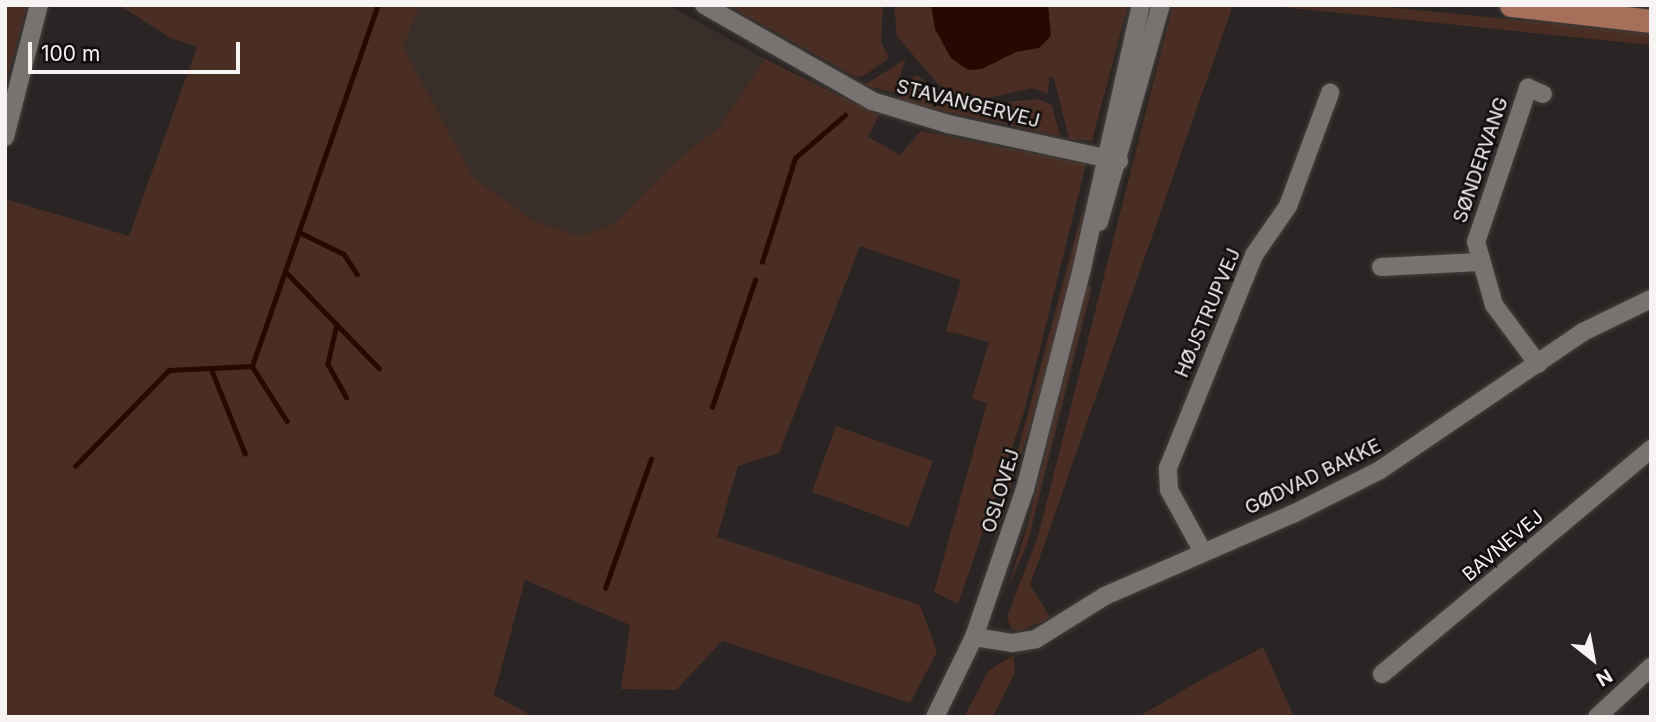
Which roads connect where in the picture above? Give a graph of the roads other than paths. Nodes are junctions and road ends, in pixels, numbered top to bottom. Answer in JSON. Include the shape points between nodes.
{"nodes":[{"id":1,"x":39,"y":5,"type":"edge"},
{"id":2,"x":704,"y":5,"type":"edge"},
{"id":3,"x":1141,"y":5,"type":"edge"},
{"id":4,"x":1161,"y":5,"type":"edge"},
{"id":5,"x":1511,"y":5,"type":"edge"},
{"id":6,"x":1651,"y":21,"type":"edge"},
{"id":7,"x":1330,"y":93,"type":"dead end"},
{"id":8,"x":1543,"y":94,"type":"dead end"},
{"id":9,"x":5,"y":137,"type":"edge"},
{"id":10,"x":1112,"y":159,"type":"junction"},
{"id":11,"x":1479,"y":262,"type":"junction"},
{"id":12,"x":1381,"y":267,"type":"dead end"},
{"id":13,"x":1651,"y":299,"type":"edge"},
{"id":14,"x":1538,"y":364,"type":"junction"},
{"id":15,"x":1651,"y":449,"type":"edge"},
{"id":16,"x":1203,"y":552,"type":"junction"},
{"id":17,"x":974,"y":637,"type":"junction"},
{"id":18,"x":1649,"y":672,"type":"edge"},
{"id":19,"x":1382,"y":674,"type":"dead end"},
{"id":20,"x":935,"y":717,"type":"edge"},
{"id":21,"x":1597,"y":717,"type":"edge"}],
"edges":[{"from":1,"to":9,"type":"street"},
{"from":2,"to":10,"type":"street","name":"STAVANGERVEJ","via":[[872,101],[948,124]]},
{"from":3,"to":10,"type":"street","name":"OSLOVEJ"},
{"from":4,"to":10,"type":"street","name":"OSLOVEJ"},
{"from":5,"to":6,"type":"main road"},
{"from":7,"to":16,"type":"street","name":"HØJSTRUPVEJ","via":[[1288,206],[1254,255],[1168,468],[1169,490]]},
{"from":8,"to":11,"type":"street","name":"SØNDERVANG","via":[[1528,88],[1520,108],[1476,242]]},
{"from":10,"to":17,"type":"street","name":"OSLOVEJ","via":[[1025,488]]},
{"from":11,"to":12,"type":"street"},
{"from":11,"to":14,"type":"street","name":"SØNDERVANG","via":[[1494,304]]},
{"from":13,"to":14,"type":"street","name":"GØDVAD BAKKE","via":[[1583,332]]},
{"from":14,"to":16,"type":"street","name":"GØDVAD BAKKE","via":[[1380,470]]},
{"from":15,"to":19,"type":"street","name":"BAVNEVEJ"},
{"from":16,"to":17,"type":"street","name":"GØDVAD BAKKE","via":[[1105,596],[1037,639],[1012,643]]},
{"from":17,"to":20,"type":"street","name":"OSLOVEJ"},
{"from":18,"to":21,"type":"street"}]}
